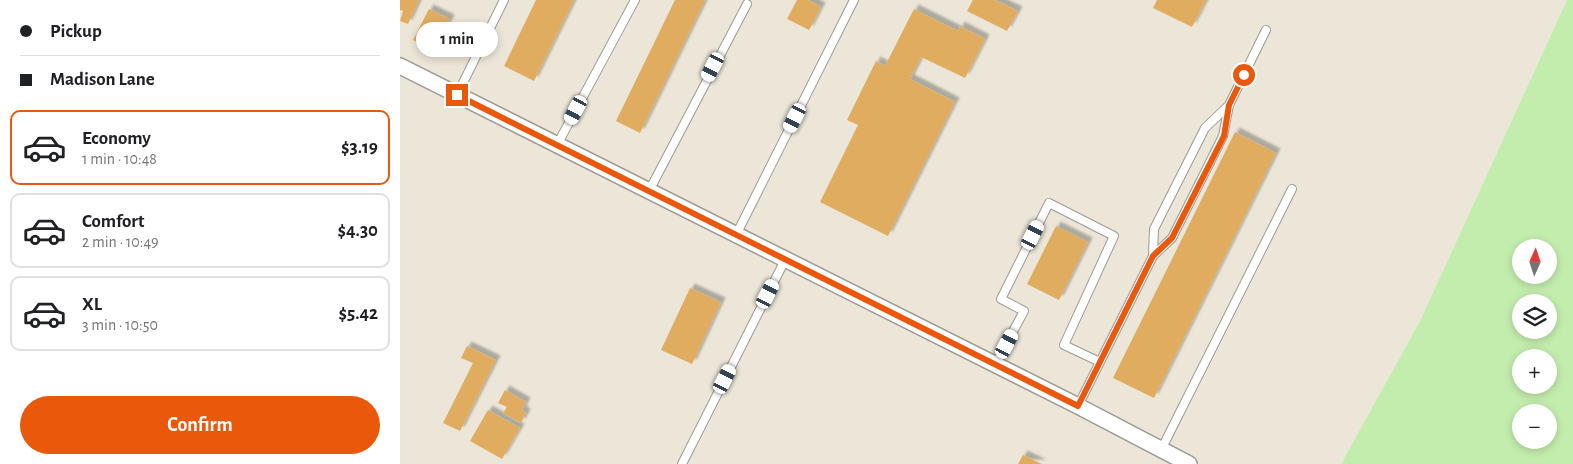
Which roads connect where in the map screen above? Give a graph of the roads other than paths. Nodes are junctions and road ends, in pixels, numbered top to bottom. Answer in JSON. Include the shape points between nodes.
{"nodes":[{"id":1,"x":504,"y":0,"type":"edge"},
{"id":2,"x":634,"y":0,"type":"edge"},
{"id":3,"x":854,"y":0,"type":"edge"},
{"id":4,"x":747,"y":4,"type":"dead end"},
{"id":5,"x":1266,"y":30,"type":"dead end"},
{"id":6,"x":400,"y":66,"type":"edge"},
{"id":7,"x":457,"y":95,"type":"junction"},
{"id":8,"x":1229,"y":105,"type":"junction"},
{"id":9,"x":558,"y":145,"type":"junction"},
{"id":10,"x":1292,"y":189,"type":"dead end"},
{"id":11,"x":649,"y":191,"type":"junction"},
{"id":12,"x":736,"y":235,"type":"junction"},
{"id":13,"x":1153,"y":256,"type":"junction"},
{"id":14,"x":785,"y":260,"type":"junction"},
{"id":15,"x":1100,"y":362,"type":"junction"},
{"id":16,"x":996,"y":365,"type":"junction"},
{"id":17,"x":1078,"y":406,"type":"junction"},
{"id":18,"x":1161,"y":450,"type":"junction"},
{"id":19,"x":682,"y":464,"type":"edge"},
{"id":20,"x":1189,"y":464,"type":"edge"}],
"edges":[{"from":1,"to":7,"type":"lane"},
{"from":2,"to":9,"type":"lane"},
{"from":3,"to":12,"type":"lane"},
{"from":4,"to":11,"type":"lane"},
{"from":5,"to":8,"type":"lane"},
{"from":6,"to":7,"type":"street"},
{"from":7,"to":9,"type":"street"},
{"from":8,"to":13,"type":"lane","via":[[1224,136],[1172,238]]},
{"from":8,"to":13,"type":"lane","via":[[1205,128],[1192,153],[1154,229]]},
{"from":9,"to":11,"type":"street"},
{"from":10,"to":18,"type":"lane"},
{"from":11,"to":12,"type":"street"},
{"from":12,"to":14,"type":"street"},
{"from":13,"to":15,"type":"lane"},
{"from":14,"to":16,"type":"street"},
{"from":14,"to":19,"type":"lane"},
{"from":15,"to":16,"type":"lane","via":[[1064,345],[1114,236],[1049,203],[1001,299],[1024,311]]},
{"from":15,"to":17,"type":"lane"},
{"from":16,"to":17,"type":"street"},
{"from":17,"to":18,"type":"street"},
{"from":18,"to":20,"type":"street"}]}
